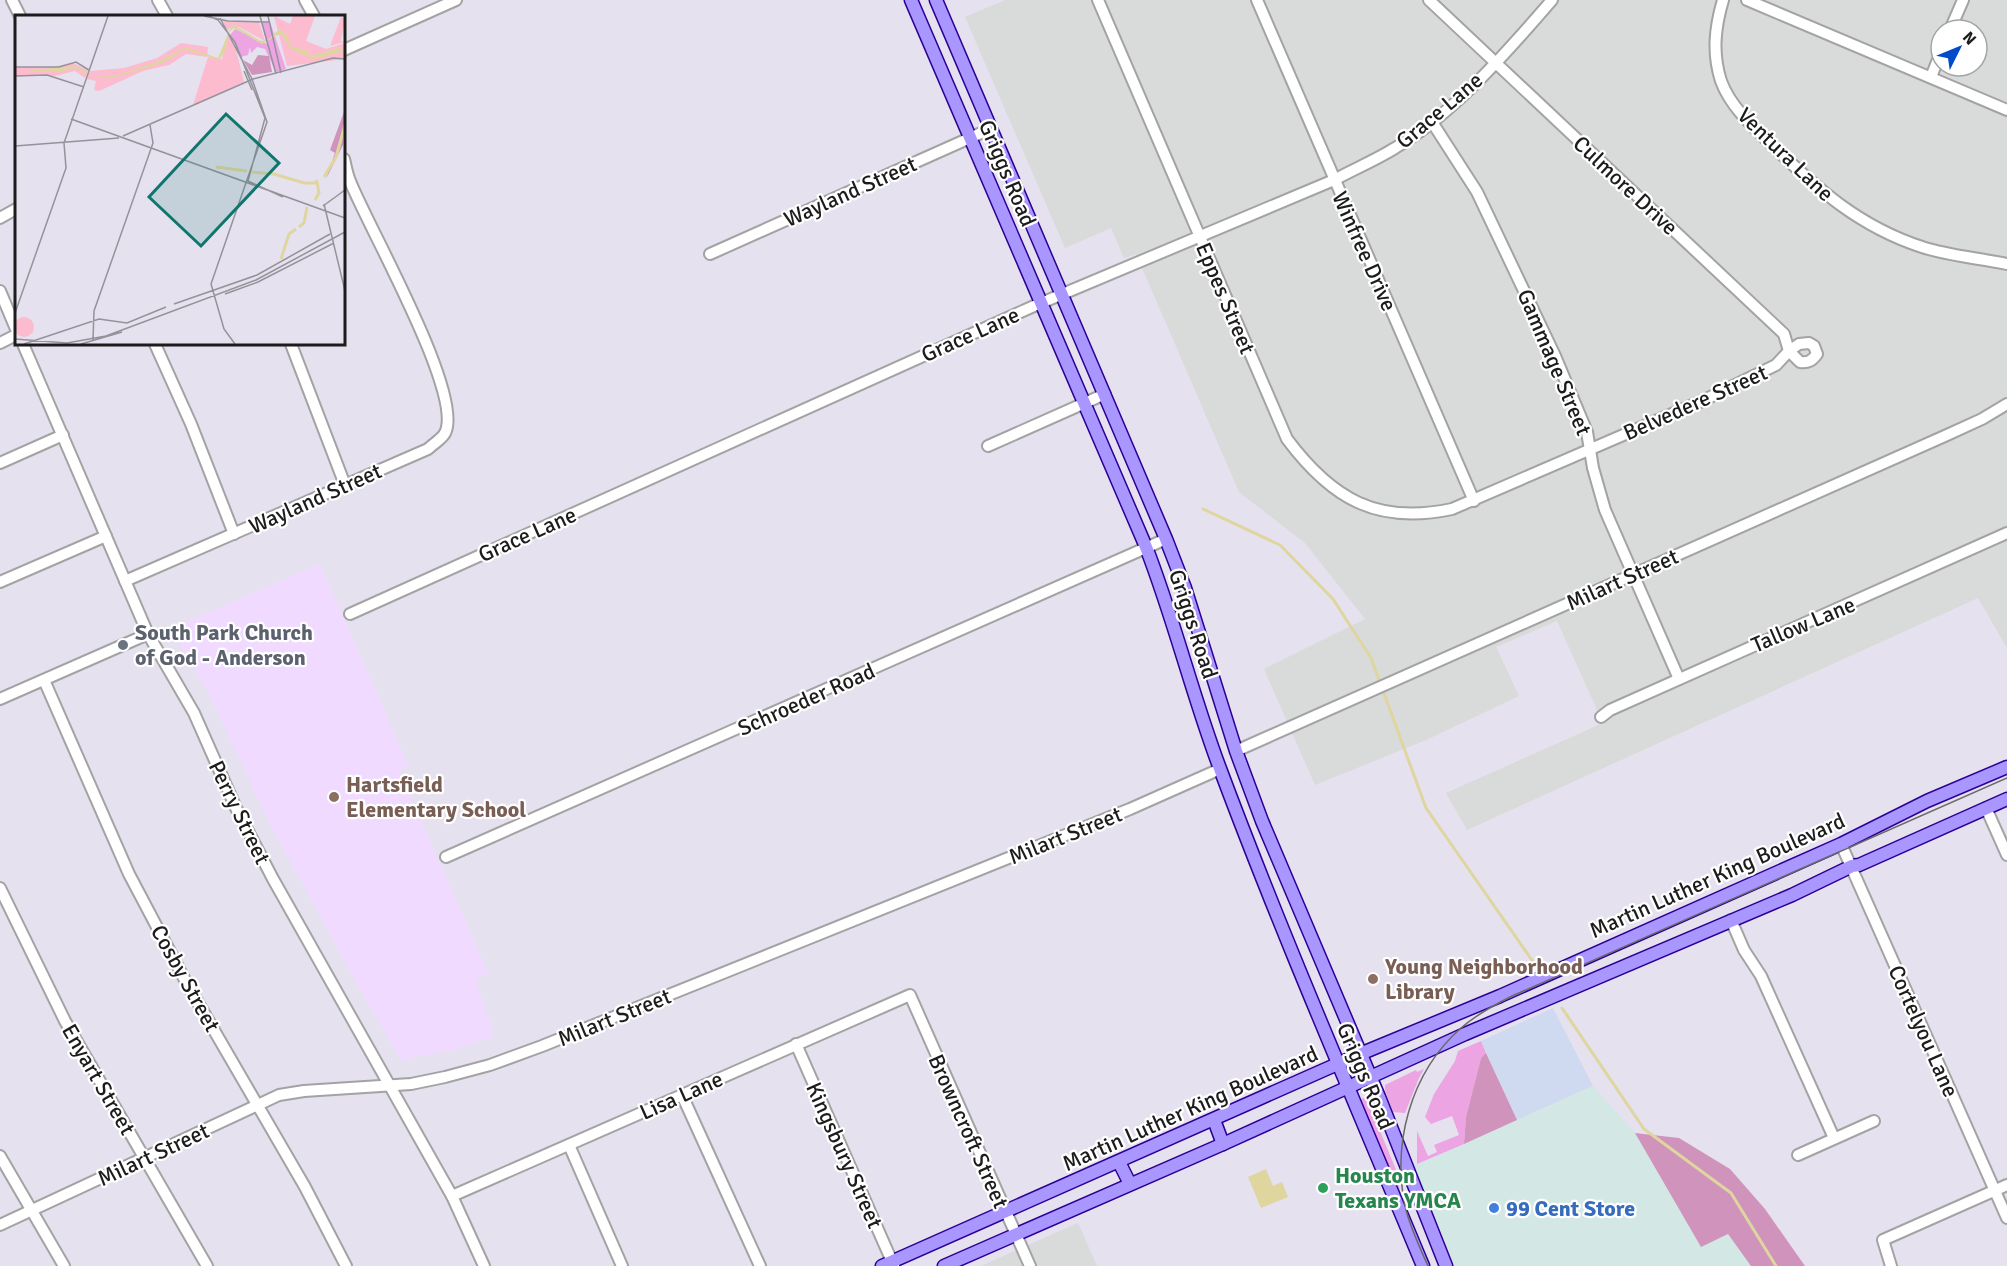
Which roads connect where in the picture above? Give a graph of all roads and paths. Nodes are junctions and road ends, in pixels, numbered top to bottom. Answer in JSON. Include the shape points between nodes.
{"nodes":[{"id":1,"x":12,"y":0,"type":"edge"},
{"id":2,"x":158,"y":0,"type":"edge"},
{"id":3,"x":305,"y":0,"type":"edge"},
{"id":4,"x":455,"y":0,"type":"edge"},
{"id":5,"x":911,"y":0,"type":"edge"},
{"id":6,"x":936,"y":0,"type":"edge"},
{"id":7,"x":1098,"y":0,"type":"edge"},
{"id":8,"x":1257,"y":0,"type":"edge"},
{"id":9,"x":1429,"y":0,"type":"edge"},
{"id":10,"x":1552,"y":0,"type":"edge"},
{"id":11,"x":1723,"y":0,"type":"edge"},
{"id":12,"x":1747,"y":0,"type":"edge"},
{"id":13,"x":1963,"y":0,"type":"edge"},
{"id":14,"x":20,"y":15,"type":"edge"},
{"id":15,"x":166,"y":15,"type":"edge"},
{"id":16,"x":313,"y":15,"type":"edge"},
{"id":17,"x":1955,"y":18,"type":"edge"},
{"id":18,"x":345,"y":50,"type":"edge"},
{"id":19,"x":1495,"y":62,"type":"junction"},
{"id":20,"x":1929,"y":76,"type":"edge"},
{"id":21,"x":1933,"y":78,"type":"edge"},
{"id":22,"x":2007,"y":110,"type":"edge"},
{"id":23,"x":1432,"y":122,"type":"junction"},
{"id":24,"x":990,"y":129,"type":"junction"},
{"id":25,"x":970,"y":138,"type":"junction"},
{"id":26,"x":345,"y":163,"type":"edge"},
{"id":27,"x":1334,"y":180,"type":"junction"},
{"id":28,"x":15,"y":210,"type":"edge"},
{"id":29,"x":0,"y":218,"type":"edge"},
{"id":30,"x":1200,"y":237,"type":"junction"},
{"id":31,"x":710,"y":254,"type":"dead end"},
{"id":32,"x":2007,"y":264,"type":"edge"},
{"id":33,"x":0,"y":291,"type":"edge"},
{"id":34,"x":1061,"y":294,"type":"junction"},
{"id":35,"x":1041,"y":303,"type":"junction"},
{"id":36,"x":15,"y":326,"type":"edge"},
{"id":37,"x":15,"y":336,"type":"edge"},
{"id":38,"x":0,"y":343,"type":"edge"},
{"id":39,"x":23,"y":345,"type":"edge"},
{"id":40,"x":155,"y":345,"type":"edge"},
{"id":41,"x":291,"y":345,"type":"edge"},
{"id":42,"x":1789,"y":351,"type":"junction"},
{"id":43,"x":1817,"y":354,"type":"dead end"},
{"id":44,"x":1105,"y":394,"type":"junction"},
{"id":45,"x":1085,"y":402,"type":"junction"},
{"id":46,"x":2007,"y":404,"type":"edge"},
{"id":47,"x":63,"y":435,"type":"junction"},
{"id":48,"x":988,"y":446,"type":"dead end"},
{"id":49,"x":1591,"y":448,"type":"junction"},
{"id":50,"x":0,"y":463,"type":"edge"},
{"id":51,"x":345,"y":484,"type":"junction"},
{"id":52,"x":1474,"y":501,"type":"junction"},
{"id":53,"x":1429,"y":514,"type":"joint"},
{"id":54,"x":2007,"y":533,"type":"edge"},
{"id":55,"x":234,"y":534,"type":"junction"},
{"id":56,"x":106,"y":536,"type":"junction"},
{"id":57,"x":1166,"y":539,"type":"junction"},
{"id":58,"x":1146,"y":547,"type":"junction"},
{"id":59,"x":1632,"y":575,"type":"junction"},
{"id":60,"x":125,"y":581,"type":"junction"},
{"id":61,"x":0,"y":582,"type":"edge"},
{"id":62,"x":350,"y":614,"type":"dead end"},
{"id":63,"x":148,"y":634,"type":"junction"},
{"id":64,"x":1679,"y":679,"type":"junction"},
{"id":65,"x":44,"y":680,"type":"junction"},
{"id":66,"x":0,"y":699,"type":"edge"},
{"id":67,"x":1601,"y":717,"type":"dead end"},
{"id":68,"x":1236,"y":751,"type":"junction"},
{"id":69,"x":2007,"y":767,"type":"edge"},
{"id":70,"x":1220,"y":769,"type":"junction"},
{"id":71,"x":2007,"y":799,"type":"edge"},
{"id":72,"x":1986,"y":808,"type":"junction"},
{"id":73,"x":1841,"y":844,"type":"junction"},
{"id":74,"x":2007,"y":855,"type":"edge"},
{"id":75,"x":446,"y":857,"type":"dead end"},
{"id":76,"x":1852,"y":866,"type":"junction"},
{"id":77,"x":0,"y":888,"type":"edge"},
{"id":78,"x":1731,"y":920,"type":"junction"},
{"id":79,"x":1305,"y":925,"type":"junction"},
{"id":80,"x":1285,"y":934,"type":"junction"},
{"id":81,"x":910,"y":995,"type":"joint"},
{"id":82,"x":796,"y":1044,"type":"junction"},
{"id":83,"x":1360,"y":1054,"type":"junction"},
{"id":84,"x":1338,"y":1065,"type":"junction"},
{"id":85,"x":1370,"y":1076,"type":"junction"},
{"id":86,"x":390,"y":1084,"type":"junction"},
{"id":87,"x":1347,"y":1087,"type":"junction"},
{"id":88,"x":682,"y":1095,"type":"junction"},
{"id":89,"x":259,"y":1105,"type":"junction"},
{"id":90,"x":1214,"y":1120,"type":"junction"},
{"id":91,"x":1874,"y":1121,"type":"dead end"},
{"id":92,"x":1834,"y":1138,"type":"junction"},
{"id":93,"x":569,"y":1144,"type":"junction"},
{"id":94,"x":1223,"y":1144,"type":"junction"},
{"id":95,"x":1797,"y":1155,"type":"dead end"},
{"id":96,"x":0,"y":1156,"type":"edge"},
{"id":97,"x":145,"y":1158,"type":"junction"},
{"id":98,"x":1119,"y":1162,"type":"junction"},
{"id":99,"x":1130,"y":1184,"type":"junction"},
{"id":100,"x":2007,"y":1185,"type":"edge"},
{"id":101,"x":1995,"y":1191,"type":"junction"},
{"id":102,"x":452,"y":1196,"type":"junction"},
{"id":103,"x":32,"y":1211,"type":"junction"},
{"id":104,"x":1005,"y":1212,"type":"junction"},
{"id":105,"x":2007,"y":1218,"type":"edge"},
{"id":106,"x":0,"y":1225,"type":"edge"},
{"id":107,"x":1016,"y":1234,"type":"junction"},
{"id":108,"x":889,"y":1264,"type":"edge"},
{"id":109,"x":64,"y":1266,"type":"edge"},
{"id":110,"x":207,"y":1266,"type":"edge"},
{"id":111,"x":346,"y":1266,"type":"edge"},
{"id":112,"x":484,"y":1266,"type":"edge"},
{"id":113,"x":622,"y":1266,"type":"edge"},
{"id":114,"x":760,"y":1266,"type":"edge"},
{"id":115,"x":944,"y":1266,"type":"edge"},
{"id":116,"x":1030,"y":1266,"type":"edge"},
{"id":117,"x":1423,"y":1266,"type":"edge"},
{"id":118,"x":1446,"y":1266,"type":"edge"},
{"id":119,"x":1891,"y":1266,"type":"edge"}],
"edges":[{"from":1,"to":14,"type":"street"},
{"from":2,"to":15,"type":"street"},
{"from":3,"to":16,"type":"street"},
{"from":4,"to":18,"type":"street"},
{"from":5,"to":25,"type":"main road","name":"Griggs Road"},
{"from":6,"to":24,"type":"main road","name":"Griggs Road"},
{"from":7,"to":30,"type":"street","name":"Eppes Street"},
{"from":8,"to":27,"type":"street","name":"Winfree Drive"},
{"from":9,"to":19,"type":"street","name":"Culmore Drive"},
{"from":10,"to":19,"type":"street","name":"Grace Lane"},
{"from":11,"to":32,"type":"street","name":"Ventura Lane","via":[[1715,38],[1715,58],[1722,83],[1738,110],[1816,187],[1870,225],[1922,247]]},
{"from":12,"to":20,"type":"street"},
{"from":13,"to":17,"type":"street"},
{"from":19,"to":23,"type":"street","name":"Grace Lane"},
{"from":19,"to":42,"type":"street","name":"Culmore Drive","via":[[1784,334]]},
{"from":21,"to":22,"type":"street"},
{"from":23,"to":27,"type":"street","name":"Grace Lane","via":[[1397,147]]},
{"from":23,"to":49,"type":"street","name":"Gammage Street","via":[[1495,227],[1564,378]]},
{"from":24,"to":25,"type":"street","name":"Wayland Street"},
{"from":24,"to":34,"type":"main road","name":"Griggs Road"},
{"from":25,"to":31,"type":"street","name":"Wayland Street"},
{"from":25,"to":35,"type":"main road","name":"Griggs Road"},
{"from":26,"to":51,"type":"street","name":"Wayland Street","via":[[438,374],[448,413],[445,433],[428,449]]},
{"from":27,"to":30,"type":"street","name":"Grace Lane"},
{"from":27,"to":52,"type":"street","name":"Winfree Drive"},
{"from":28,"to":29,"type":"street"},
{"from":30,"to":34,"type":"street","name":"Grace Lane"},
{"from":30,"to":53,"type":"street","name":"Eppes Street","via":[[1287,439],[1300,457],[1324,483],[1370,508],[1402,515]]},
{"from":33,"to":36,"type":"street"},
{"from":34,"to":35,"type":"street","name":"Grace Lane"},
{"from":34,"to":44,"type":"main road","name":"Griggs Road"},
{"from":35,"to":45,"type":"main road","name":"Griggs Road"},
{"from":35,"to":62,"type":"street","name":"Grace Lane"},
{"from":37,"to":38,"type":"street"},
{"from":39,"to":47,"type":"street","name":"Perry Street"},
{"from":40,"to":55,"type":"street"},
{"from":41,"to":51,"type":"street"},
{"from":42,"to":43,"type":"street","via":[[1809,343]]},
{"from":42,"to":49,"type":"street","name":"Belvedere Street","via":[[1776,365]]},
{"from":44,"to":45,"type":"street"},
{"from":44,"to":57,"type":"main road","name":"Griggs Road"},
{"from":45,"to":48,"type":"street"},
{"from":45,"to":58,"type":"main road","name":"Griggs Road"},
{"from":46,"to":59,"type":"street","name":"Milart Street","via":[[1947,435]]},
{"from":47,"to":50,"type":"street"},
{"from":47,"to":56,"type":"street","name":"Perry Street"},
{"from":49,"to":52,"type":"street","name":"Belvedere Street"},
{"from":49,"to":59,"type":"street","name":"Gammage Street","via":[[1605,510]]},
{"from":51,"to":55,"type":"street","name":"Wayland Street"},
{"from":52,"to":53,"type":"street","name":"Belvedere Street"},
{"from":54,"to":64,"type":"street","name":"Tallow Lane"},
{"from":55,"to":60,"type":"street","name":"Wayland Street"},
{"from":56,"to":60,"type":"street","name":"Perry Street"},
{"from":56,"to":61,"type":"street"},
{"from":57,"to":58,"type":"street","name":"Schroeder Road"},
{"from":57,"to":68,"type":"main road","name":"Griggs Road","via":[[1188,596]]},
{"from":58,"to":70,"type":"main road","name":"Griggs Road"},
{"from":58,"to":75,"type":"street","name":"Schroeder Road"},
{"from":59,"to":64,"type":"street","name":"Gammage Street"},
{"from":59,"to":68,"type":"street","name":"Milart Street"},
{"from":60,"to":63,"type":"street","name":"Perry Street"},
{"from":63,"to":65,"type":"street"},
{"from":63,"to":86,"type":"street","name":"Perry Street","via":[[194,713],[273,879]]},
{"from":64,"to":67,"type":"street","name":"Tallow Lane"},
{"from":65,"to":66,"type":"street"},
{"from":65,"to":89,"type":"street","name":"Cosby Street","via":[[129,874],[186,982]]},
{"from":68,"to":79,"type":"main road","name":"Griggs Road"},
{"from":69,"to":73,"type":"main road","name":"Martin Luther King Boulevard"},
{"from":70,"to":80,"type":"main road","name":"Griggs Road"},
{"from":70,"to":86,"type":"street","name":"Milart Street","via":[[1111,817],[542,1046],[445,1077]]},
{"from":71,"to":72,"type":"main road","name":"Martin Luther King Boulevard"},
{"from":72,"to":74,"type":"street"},
{"from":72,"to":76,"type":"main road","name":"Martin Luther King Boulevard"},
{"from":73,"to":76,"type":"street","name":"Cortelyou Lane"},
{"from":73,"to":83,"type":"main road","name":"Martin Luther King Boulevard"},
{"from":76,"to":78,"type":"main road","name":"Martin Luther King Boulevard"},
{"from":76,"to":101,"type":"street","name":"Cortelyou Lane"},
{"from":77,"to":97,"type":"street","name":"Enyart Street","via":[[65,1021]]},
{"from":78,"to":85,"type":"main road","name":"Martin Luther King Boulevard"},
{"from":78,"to":92,"type":"street","via":[[1761,976]]},
{"from":79,"to":80,"type":"main road"},
{"from":79,"to":83,"type":"main road","name":"Griggs Road"},
{"from":80,"to":84,"type":"main road","name":"Griggs Road"},
{"from":81,"to":82,"type":"street","name":"Lisa Lane"},
{"from":81,"to":104,"type":"street","name":"Browncroft Street"},
{"from":82,"to":88,"type":"street","name":"Lisa Lane"},
{"from":82,"to":108,"type":"street","name":"Kingsbury Street"},
{"from":83,"to":84,"type":"main road","name":"Martin Luther King Boulevard"},
{"from":83,"to":85,"type":"main road","name":"Griggs Road"},
{"from":84,"to":87,"type":"main road","name":"Griggs Road"},
{"from":84,"to":90,"type":"main road","name":"Martin Luther King Boulevard"},
{"from":85,"to":87,"type":"main road","name":"Martin Luther King Boulevard"},
{"from":85,"to":118,"type":"main road","name":"Griggs Road"},
{"from":86,"to":89,"type":"street","name":"Milart Street","via":[[293,1092]]},
{"from":86,"to":102,"type":"street","name":"Perry Street"},
{"from":87,"to":94,"type":"main road","name":"Martin Luther King Boulevard"},
{"from":87,"to":117,"type":"main road","name":"Griggs Road"},
{"from":88,"to":93,"type":"street","name":"Lisa Lane"},
{"from":88,"to":114,"type":"street"},
{"from":89,"to":97,"type":"street","name":"Milart Street"},
{"from":89,"to":111,"type":"street","name":"Cosby Street"},
{"from":90,"to":94,"type":"main road"},
{"from":90,"to":98,"type":"main road","name":"Martin Luther King Boulevard"},
{"from":91,"to":92,"type":"street"},
{"from":92,"to":95,"type":"street"},
{"from":93,"to":102,"type":"street","name":"Lisa Lane"},
{"from":93,"to":113,"type":"street"},
{"from":94,"to":99,"type":"main road","name":"Martin Luther King Boulevard"},
{"from":96,"to":103,"type":"street"},
{"from":97,"to":103,"type":"street","name":"Milart Street"},
{"from":97,"to":110,"type":"street","name":"Enyart Street"},
{"from":98,"to":99,"type":"main road"},
{"from":98,"to":104,"type":"main road","name":"Martin Luther King Boulevard"},
{"from":99,"to":107,"type":"main road","name":"Martin Luther King Boulevard"},
{"from":100,"to":101,"type":"street"},
{"from":101,"to":105,"type":"street","name":"Cortelyou Lane"},
{"from":101,"to":119,"type":"street","via":[[1883,1240]]},
{"from":102,"to":112,"type":"street","name":"Perry Street"},
{"from":103,"to":106,"type":"street","name":"Milart Street"},
{"from":103,"to":109,"type":"street"},
{"from":104,"to":107,"type":"street","name":"Browncroft Street"},
{"from":104,"to":108,"type":"main road","name":"Martin Luther King Boulevard"},
{"from":107,"to":115,"type":"main road","name":"Martin Luther King Boulevard"},
{"from":107,"to":116,"type":"street","name":"Browncroft Street"}]}
